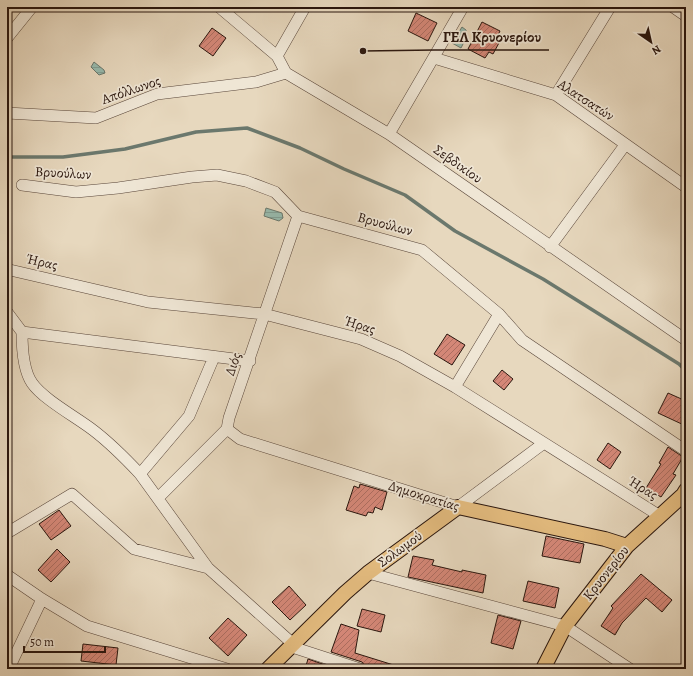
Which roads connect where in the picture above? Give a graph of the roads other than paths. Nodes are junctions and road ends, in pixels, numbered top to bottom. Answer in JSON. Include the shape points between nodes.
{"nodes":[{"id":1,"x":32,"y":7,"type":"edge"},
{"id":2,"x":218,"y":7,"type":"edge"},
{"id":3,"x":305,"y":7,"type":"edge"},
{"id":4,"x":463,"y":7,"type":"edge"},
{"id":5,"x":610,"y":7,"type":"edge"},
{"id":6,"x":673,"y":7,"type":"edge"},
{"id":7,"x":686,"y":16,"type":"edge"},
{"id":8,"x":7,"y":38,"type":"edge"},
{"id":9,"x":277,"y":56,"type":"junction"},
{"id":10,"x":434,"y":58,"type":"junction"},
{"id":11,"x":286,"y":73,"type":"junction"},
{"id":12,"x":556,"y":95,"type":"junction"},
{"id":13,"x":7,"y":113,"type":"edge"},
{"id":14,"x":389,"y":134,"type":"junction"},
{"id":15,"x":625,"y":145,"type":"junction"},
{"id":16,"x":22,"y":185,"type":"dead end"},
{"id":17,"x":686,"y":187,"type":"edge"},
{"id":18,"x":298,"y":216,"type":"junction"},
{"id":19,"x":550,"y":246,"type":"junction"},
{"id":20,"x":9,"y":270,"type":"edge"},
{"id":21,"x":7,"y":312,"type":"edge"},
{"id":22,"x":264,"y":314,"type":"junction"},
{"id":23,"x":499,"y":314,"type":"junction"},
{"id":24,"x":22,"y":332,"type":"junction"},
{"id":25,"x":686,"y":340,"type":"edge"},
{"id":26,"x":214,"y":357,"type":"junction"},
{"id":27,"x":250,"y":361,"type":"junction"},
{"id":28,"x":455,"y":387,"type":"junction"},
{"id":29,"x":227,"y":430,"type":"junction"},
{"id":30,"x":544,"y":443,"type":"junction"},
{"id":31,"x":686,"y":451,"type":"edge"},
{"id":32,"x":140,"y":474,"type":"junction"},
{"id":33,"x":686,"y":490,"type":"edge"},
{"id":34,"x":158,"y":498,"type":"junction"},
{"id":35,"x":458,"y":507,"type":"junction"},
{"id":36,"x":660,"y":516,"type":"junction"},
{"id":37,"x":7,"y":533,"type":"edge"},
{"id":38,"x":627,"y":546,"type":"junction"},
{"id":39,"x":208,"y":568,"type":"junction"},
{"id":40,"x":368,"y":573,"type":"junction"},
{"id":41,"x":7,"y":575,"type":"edge"},
{"id":42,"x":42,"y":599,"type":"junction"},
{"id":43,"x":565,"y":626,"type":"junction"},
{"id":44,"x":291,"y":645,"type":"junction"},
{"id":45,"x":12,"y":669,"type":"edge"},
{"id":46,"x":227,"y":669,"type":"edge"},
{"id":47,"x":268,"y":669,"type":"edge"},
{"id":48,"x":360,"y":669,"type":"edge"},
{"id":49,"x":543,"y":669,"type":"edge"},
{"id":50,"x":630,"y":669,"type":"edge"}],
"edges":[{"from":1,"to":8,"type":"street"},
{"from":2,"to":9,"type":"street"},
{"from":3,"to":9,"type":"street"},
{"from":4,"to":10,"type":"street"},
{"from":5,"to":12,"type":"street"},
{"from":6,"to":7,"type":"street"},
{"from":9,"to":11,"type":"street"},
{"from":10,"to":12,"type":"street","name":"Αλατσατών"},
{"from":10,"to":14,"type":"street"},
{"from":11,"to":13,"type":"street","name":"Απόλλωνος","via":[[256,82],[157,94],[96,118]]},
{"from":11,"to":14,"type":"street","name":"Σεβδικίου"},
{"from":12,"to":15,"type":"street","name":"Αλατσατών"},
{"from":14,"to":19,"type":"street","name":"Σεβδικίου"},
{"from":15,"to":17,"type":"street","name":"Αλατσατών"},
{"from":15,"to":19,"type":"street"},
{"from":16,"to":18,"type":"street","name":"Βρυούλων","via":[[76,192],[217,175],[246,181],[275,192]]},
{"from":18,"to":22,"type":"street","name":"Διός"},
{"from":18,"to":23,"type":"street","name":"Βρυούλων","via":[[422,250]]},
{"from":19,"to":25,"type":"street","name":"Σεβδικίου"},
{"from":20,"to":22,"type":"street","name":"Ήρας","via":[[148,302]]},
{"from":21,"to":24,"type":"street"},
{"from":22,"to":27,"type":"street","name":"Διός"},
{"from":22,"to":28,"type":"street","name":"Ήρας","via":[[361,339],[400,356]]},
{"from":23,"to":28,"type":"street"},
{"from":23,"to":31,"type":"street","name":"Βρυούλων","via":[[522,340]]},
{"from":24,"to":26,"type":"street"},
{"from":24,"to":32,"type":"street","via":[[22,347],[32,383],[94,430]]},
{"from":26,"to":27,"type":"street"},
{"from":26,"to":32,"type":"street","via":[[189,416]]},
{"from":27,"to":29,"type":"street","name":"Διός"},
{"from":28,"to":30,"type":"street","name":"Ήρας"},
{"from":29,"to":34,"type":"street"},
{"from":29,"to":35,"type":"street","name":"Δημοκρατίας","via":[[240,439]]},
{"from":30,"to":35,"type":"street","name":"Σολωμού"},
{"from":30,"to":36,"type":"street","name":"Ήρας"},
{"from":32,"to":34,"type":"street"},
{"from":33,"to":36,"type":"main road","name":"Κρυονερίου"},
{"from":34,"to":39,"type":"street"},
{"from":35,"to":38,"type":"main road","name":"Δημοκρατίας"},
{"from":35,"to":40,"type":"main road","name":"Σολωμού"},
{"from":36,"to":38,"type":"main road","name":"Κρυονερίου"},
{"from":37,"to":39,"type":"street","via":[[72,494],[134,549]]},
{"from":38,"to":43,"type":"main road","name":"Κρυονερίου"},
{"from":39,"to":44,"type":"street"},
{"from":40,"to":43,"type":"street"},
{"from":40,"to":44,"type":"main road","name":"Σολωμού"},
{"from":41,"to":42,"type":"street"},
{"from":42,"to":45,"type":"street","via":[[12,662]]},
{"from":42,"to":46,"type":"street","via":[[87,626]]},
{"from":43,"to":49,"type":"main road","name":"Κρυονερίου"},
{"from":43,"to":50,"type":"street"},
{"from":44,"to":47,"type":"main road","name":"Σολωμού"},
{"from":44,"to":48,"type":"street"}]}
